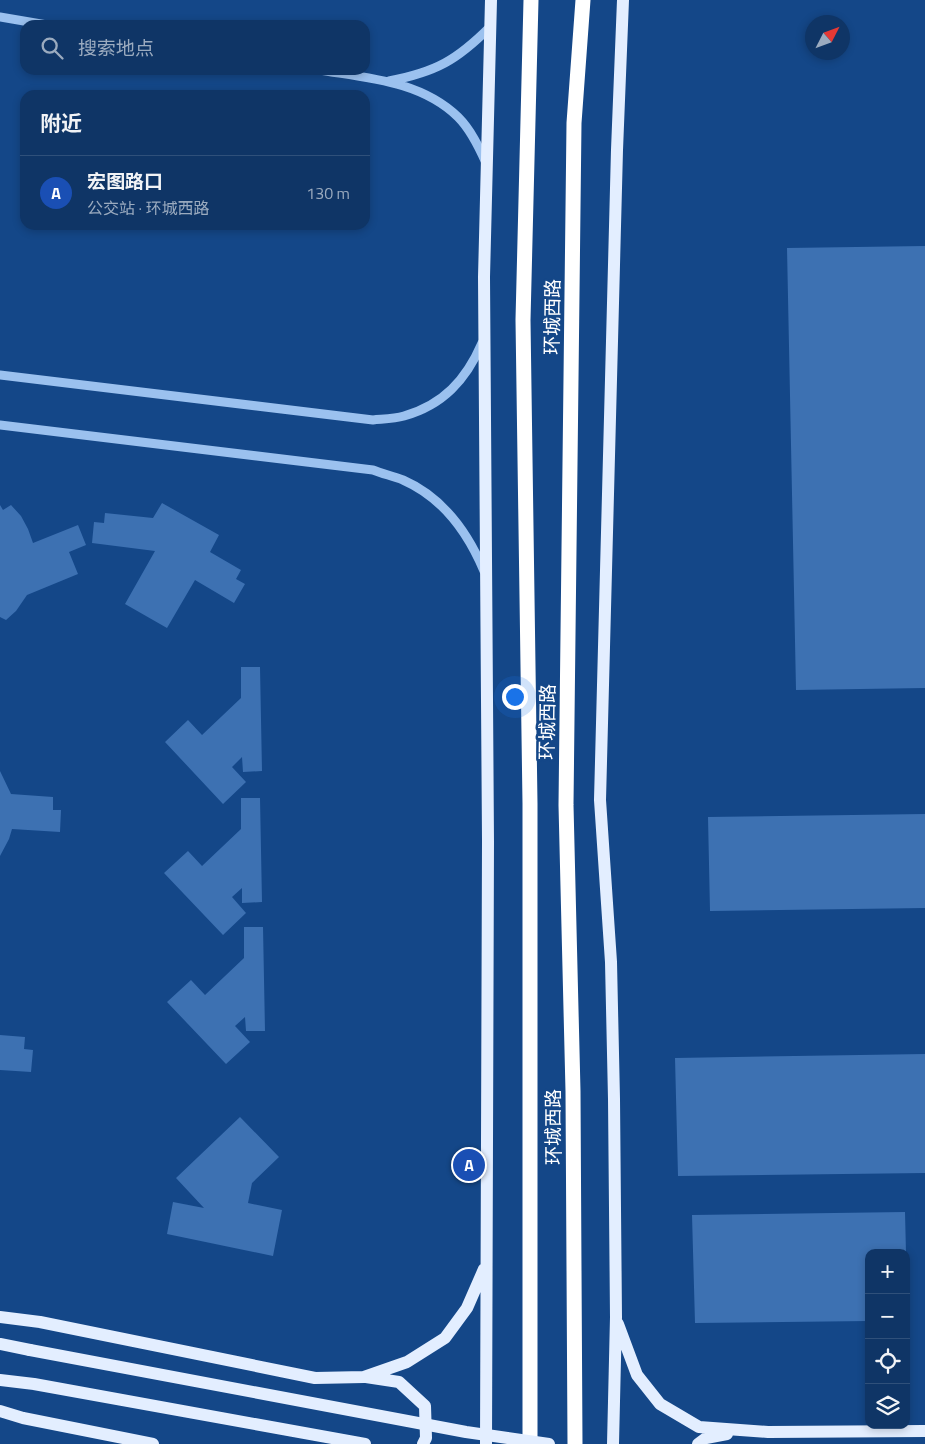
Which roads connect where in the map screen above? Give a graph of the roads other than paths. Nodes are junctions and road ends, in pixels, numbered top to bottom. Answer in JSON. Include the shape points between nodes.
{"nodes":[{"id":1,"x":491,"y":0,"type":"edge"},
{"id":2,"x":531,"y":0,"type":"edge"},
{"id":3,"x":583,"y":0,"type":"edge"},
{"id":4,"x":623,"y":0,"type":"edge"},
{"id":5,"x":0,"y":17,"type":"edge"},
{"id":6,"x":20,"y":20,"type":"edge"},
{"id":7,"x":490,"y":27,"type":"junction"},
{"id":8,"x":349,"y":75,"type":"edge"},
{"id":9,"x":386,"y":81,"type":"junction"},
{"id":10,"x":487,"y":166,"type":"junction"},
{"id":11,"x":485,"y":336,"type":"junction"},
{"id":12,"x":0,"y":375,"type":"edge"},
{"id":13,"x":0,"y":425,"type":"edge"},
{"id":14,"x":487,"y":578,"type":"junction"},
{"id":15,"x":487,"y":1262,"type":"junction"},
{"id":16,"x":0,"y":1317,"type":"edge"},
{"id":17,"x":616,"y":1317,"type":"junction"},
{"id":18,"x":0,"y":1344,"type":"edge"},
{"id":19,"x":364,"y":1377,"type":"junction"},
{"id":20,"x":0,"y":1380,"type":"edge"},
{"id":21,"x":0,"y":1411,"type":"edge"},
{"id":22,"x":747,"y":1431,"type":"junction"},
{"id":23,"x":925,"y":1431,"type":"edge"},
{"id":24,"x":153,"y":1444,"type":"edge"},
{"id":25,"x":365,"y":1444,"type":"edge"},
{"id":26,"x":423,"y":1444,"type":"edge"},
{"id":27,"x":486,"y":1444,"type":"edge"},
{"id":28,"x":530,"y":1444,"type":"edge"},
{"id":29,"x":549,"y":1444,"type":"edge"},
{"id":30,"x":575,"y":1444,"type":"edge"},
{"id":31,"x":613,"y":1444,"type":"edge"},
{"id":32,"x":698,"y":1444,"type":"edge"}],
"edges":[{"from":1,"to":7,"type":"main road"},
{"from":2,"to":28,"type":"highway","name":"环城西路","via":[[523,320],[530,804]]},
{"from":3,"to":30,"type":"highway","name":"环城西路","via":[[574,123],[566,805]]},
{"from":4,"to":17,"type":"main road","via":[[600,800],[611,962]]},
{"from":5,"to":6,"type":"street"},
{"from":7,"to":9,"type":"street","via":[[469,48],[443,65],[416,76]]},
{"from":7,"to":10,"type":"main road"},
{"from":8,"to":9,"type":"street"},
{"from":9,"to":10,"type":"street","via":[[413,88],[438,100],[459,118],[476,141]]},
{"from":10,"to":11,"type":"main road"},
{"from":11,"to":12,"type":"street","via":[[464,376],[431,406],[403,417],[373,420]]},
{"from":11,"to":14,"type":"main road"},
{"from":13,"to":14,"type":"street","via":[[373,470],[404,481],[432,498],[456,520],[474,548]]},
{"from":14,"to":15,"type":"main road"},
{"from":15,"to":19,"type":"main road","via":[[467,1308],[445,1338],[408,1362]]},
{"from":15,"to":27,"type":"main road"},
{"from":16,"to":19,"type":"main road","via":[[40,1322],[315,1378]]},
{"from":17,"to":22,"type":"main road","via":[[637,1375],[660,1404],[699,1427]]},
{"from":17,"to":31,"type":"main road"},
{"from":18,"to":29,"type":"main road","bridge":true,"via":[[457,1431]]},
{"from":19,"to":26,"type":"main road","via":[[399,1382],[424,1406],[426,1438]]},
{"from":20,"to":25,"type":"main road"},
{"from":21,"to":24,"type":"main road"},
{"from":22,"to":23,"type":"main road"},
{"from":22,"to":32,"type":"main road","via":[[706,1438]]}]}
